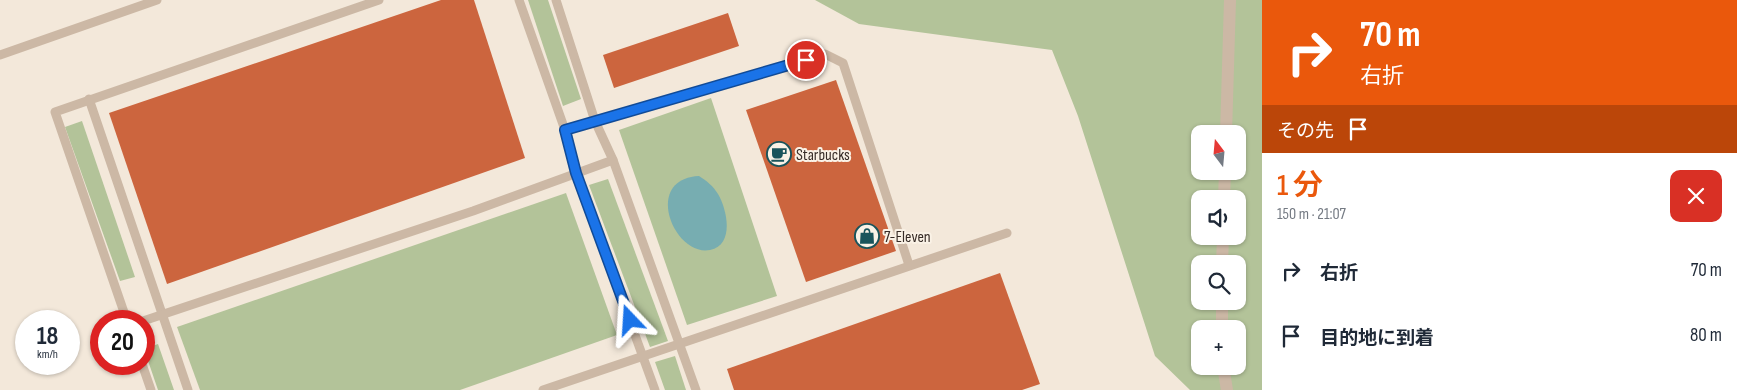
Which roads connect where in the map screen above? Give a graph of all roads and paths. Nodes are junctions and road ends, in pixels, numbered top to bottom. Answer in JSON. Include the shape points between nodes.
{"nodes":[{"id":1,"x":157,"y":0,"type":"edge"},
{"id":2,"x":379,"y":0,"type":"edge"},
{"id":3,"x":519,"y":0,"type":"edge"},
{"id":4,"x":556,"y":0,"type":"edge"},
{"id":5,"x":1230,"y":0,"type":"edge"},
{"id":6,"x":0,"y":55,"type":"edge"},
{"id":7,"x":90,"y":99,"type":"junction"},
{"id":8,"x":595,"y":121,"type":"junction"},
{"id":9,"x":1226,"y":125,"type":"edge"},
{"id":10,"x":565,"y":130,"type":"junction"},
{"id":11,"x":613,"y":160,"type":"junction"},
{"id":12,"x":576,"y":173,"type":"junction"},
{"id":13,"x":1007,"y":233,"type":"dead end"},
{"id":14,"x":909,"y":265,"type":"junction"},
{"id":15,"x":122,"y":310,"type":"edge"},
{"id":16,"x":163,"y":315,"type":"junction"},
{"id":17,"x":155,"y":317,"type":"edge"},
{"id":18,"x":679,"y":344,"type":"junction"},
{"id":19,"x":644,"y":356,"type":"junction"},
{"id":20,"x":146,"y":375,"type":"edge"},
{"id":21,"x":1224,"y":375,"type":"edge"},
{"id":22,"x":151,"y":390,"type":"edge"},
{"id":23,"x":188,"y":390,"type":"edge"},
{"id":24,"x":543,"y":390,"type":"edge"},
{"id":25,"x":655,"y":390,"type":"edge"},
{"id":26,"x":696,"y":390,"type":"edge"},
{"id":27,"x":1227,"y":390,"type":"edge"}],
"edges":[{"from":1,"to":6,"type":"lane"},
{"from":2,"to":7,"type":"lane"},
{"from":3,"to":10,"type":"lane"},
{"from":4,"to":8,"type":"lane"},
{"from":5,"to":9,"type":"street"},
{"from":7,"to":15,"type":"lane","via":[[55,112]]},
{"from":7,"to":16,"type":"lane"},
{"from":8,"to":10,"type":"lane"},
{"from":8,"to":11,"type":"lane"},
{"from":8,"to":14,"type":"lane","via":[[824,54],[843,63]]},
{"from":10,"to":12,"type":"lane"},
{"from":11,"to":12,"type":"lane"},
{"from":11,"to":18,"type":"lane"},
{"from":12,"to":16,"type":"lane"},
{"from":12,"to":19,"type":"lane"},
{"from":13,"to":14,"type":"lane"},
{"from":14,"to":18,"type":"lane"},
{"from":16,"to":17,"type":"lane"},
{"from":16,"to":23,"type":"lane"},
{"from":18,"to":19,"type":"lane"},
{"from":18,"to":26,"type":"lane"},
{"from":19,"to":24,"type":"lane"},
{"from":19,"to":25,"type":"lane"},
{"from":20,"to":22,"type":"lane"},
{"from":21,"to":27,"type":"street"}]}
